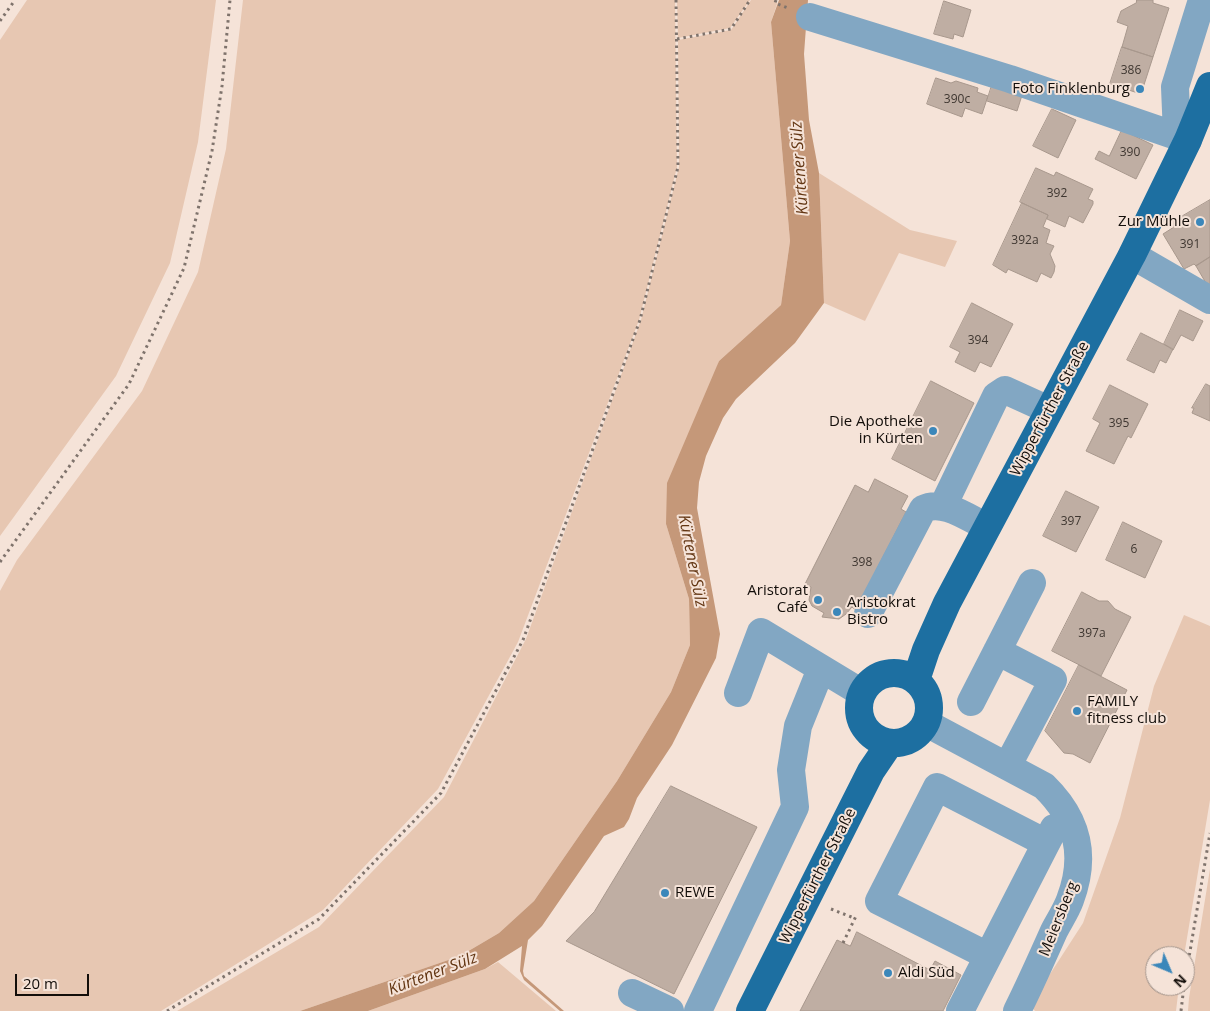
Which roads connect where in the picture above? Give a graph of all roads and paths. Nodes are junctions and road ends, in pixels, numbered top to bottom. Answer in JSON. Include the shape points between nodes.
{"nodes":[{"id":1,"x":15,"y":0,"type":"edge"},
{"id":2,"x":230,"y":0,"type":"edge"},
{"id":3,"x":676,"y":0,"type":"edge"},
{"id":4,"x":750,"y":0,"type":"edge"},
{"id":5,"x":1202,"y":0,"type":"edge"},
{"id":6,"x":810,"y":17,"type":"dead end"},
{"id":7,"x":0,"y":21,"type":"edge"},
{"id":8,"x":677,"y":39,"type":"junction"},
{"id":9,"x":1210,"y":86,"type":"edge"},
{"id":10,"x":1182,"y":138,"type":"junction"},
{"id":11,"x":1132,"y":255,"type":"junction"},
{"id":12,"x":1210,"y":300,"type":"edge"},
{"id":13,"x":1050,"y":410,"type":"junction"},
{"id":14,"x":943,"y":506,"type":"junction"},
{"id":15,"x":987,"y":527,"type":"junction"},
{"id":16,"x":0,"y":562,"type":"edge"},
{"id":17,"x":1032,"y":583,"type":"dead end"},
{"id":18,"x":868,"y":614,"type":"dead end"},
{"id":19,"x":997,"y":652,"type":"junction"},
{"id":20,"x":821,"y":669,"type":"junction"},
{"id":21,"x":916,"y":680,"type":"junction"},
{"id":22,"x":738,"y":693,"type":"dead end"},
{"id":23,"x":862,"y":693,"type":"junction"},
{"id":24,"x":971,"y":702,"type":"dead end"},
{"id":25,"x":926,"y":724,"type":"junction"},
{"id":26,"x":890,"y":743,"type":"junction"},
{"id":27,"x":1008,"y":765,"type":"junction"},
{"id":28,"x":1064,"y":809,"type":"junction"},
{"id":29,"x":1210,"y":833,"type":"edge"},
{"id":30,"x":1046,"y":843,"type":"junction"},
{"id":31,"x":826,"y":907,"type":"dead end"},
{"id":32,"x":854,"y":918,"type":"dead end"},
{"id":33,"x":1191,"y":946,"type":"edge"},
{"id":34,"x":988,"y":956,"type":"junction"},
{"id":35,"x":632,"y":993,"type":"dead end"},
{"id":36,"x":1183,"y":996,"type":"edge"},
{"id":37,"x":167,"y":1011,"type":"edge"},
{"id":38,"x":670,"y":1011,"type":"edge"},
{"id":39,"x":698,"y":1011,"type":"edge"},
{"id":40,"x":750,"y":1011,"type":"edge"},
{"id":41,"x":960,"y":1011,"type":"edge"},
{"id":42,"x":1017,"y":1011,"type":"edge"},
{"id":43,"x":1182,"y":1011,"type":"edge"}],
"edges":[{"from":1,"to":7,"type":"path"},
{"from":2,"to":16,"type":"path","via":[[212,151],[184,268],[129,384]]},
{"from":3,"to":8,"type":"path"},
{"from":4,"to":8,"type":"path","via":[[731,29]]},
{"from":5,"to":10,"type":"street","name":"Wipperfürther Straße","via":[[1175,87]]},
{"from":6,"to":10,"type":"street","via":[[1010,78]]},
{"from":8,"to":37,"type":"path","via":[[678,167],[640,320],[523,640],[441,793],[319,919]]},
{"from":9,"to":10,"type":"main road","name":"Wipperfürther Straße"},
{"from":10,"to":11,"type":"main road","name":"Wipperfürther Straße"},
{"from":11,"to":12,"type":"street"},
{"from":11,"to":13,"type":"main road","name":"Wipperfürther Straße"},
{"from":13,"to":14,"type":"street","via":[[1005,390],[996,396]]},
{"from":13,"to":15,"type":"main road","name":"Wipperfürther Straße"},
{"from":14,"to":15,"type":"street"},
{"from":14,"to":18,"type":"street","via":[[932,504],[923,509]]},
{"from":15,"to":21,"type":"main road","name":"Wipperfürther Straße","via":[[947,603]]},
{"from":17,"to":19,"type":"street"},
{"from":19,"to":24,"type":"street"},
{"from":19,"to":27,"type":"street","via":[[1052,680]]},
{"from":20,"to":22,"type":"street","via":[[761,632]]},
{"from":20,"to":23,"type":"street"},
{"from":20,"to":39,"type":"street","via":[[798,726],[791,770],[795,807]]},
{"from":21,"to":23,"type":"main road","via":[[903,674],[883,674]]},
{"from":21,"to":25,"type":"main road","via":[[929,703]]},
{"from":23,"to":26,"type":"main road","via":[[859,712],[866,729],[872,736]]},
{"from":25,"to":26,"type":"main road","via":[[915,737]]},
{"from":25,"to":27,"type":"street","name":"Meiersberg"},
{"from":26,"to":40,"type":"main road","name":"Wipperfürther Straße","via":[[872,771]]},
{"from":27,"to":28,"type":"street","name":"Meiersberg","via":[[1044,786]]},
{"from":28,"to":30,"type":"street"},
{"from":28,"to":42,"type":"street","name":"Meiersberg","via":[[1074,827],[1079,854],[1076,883]]},
{"from":29,"to":33,"type":"path"},
{"from":30,"to":34,"type":"street"},
{"from":30,"to":34,"type":"street","via":[[937,788],[879,901]]},
{"from":31,"to":32,"type":"path"},
{"from":34,"to":41,"type":"street"},
{"from":35,"to":38,"type":"street"},
{"from":36,"to":43,"type":"path"}]}
